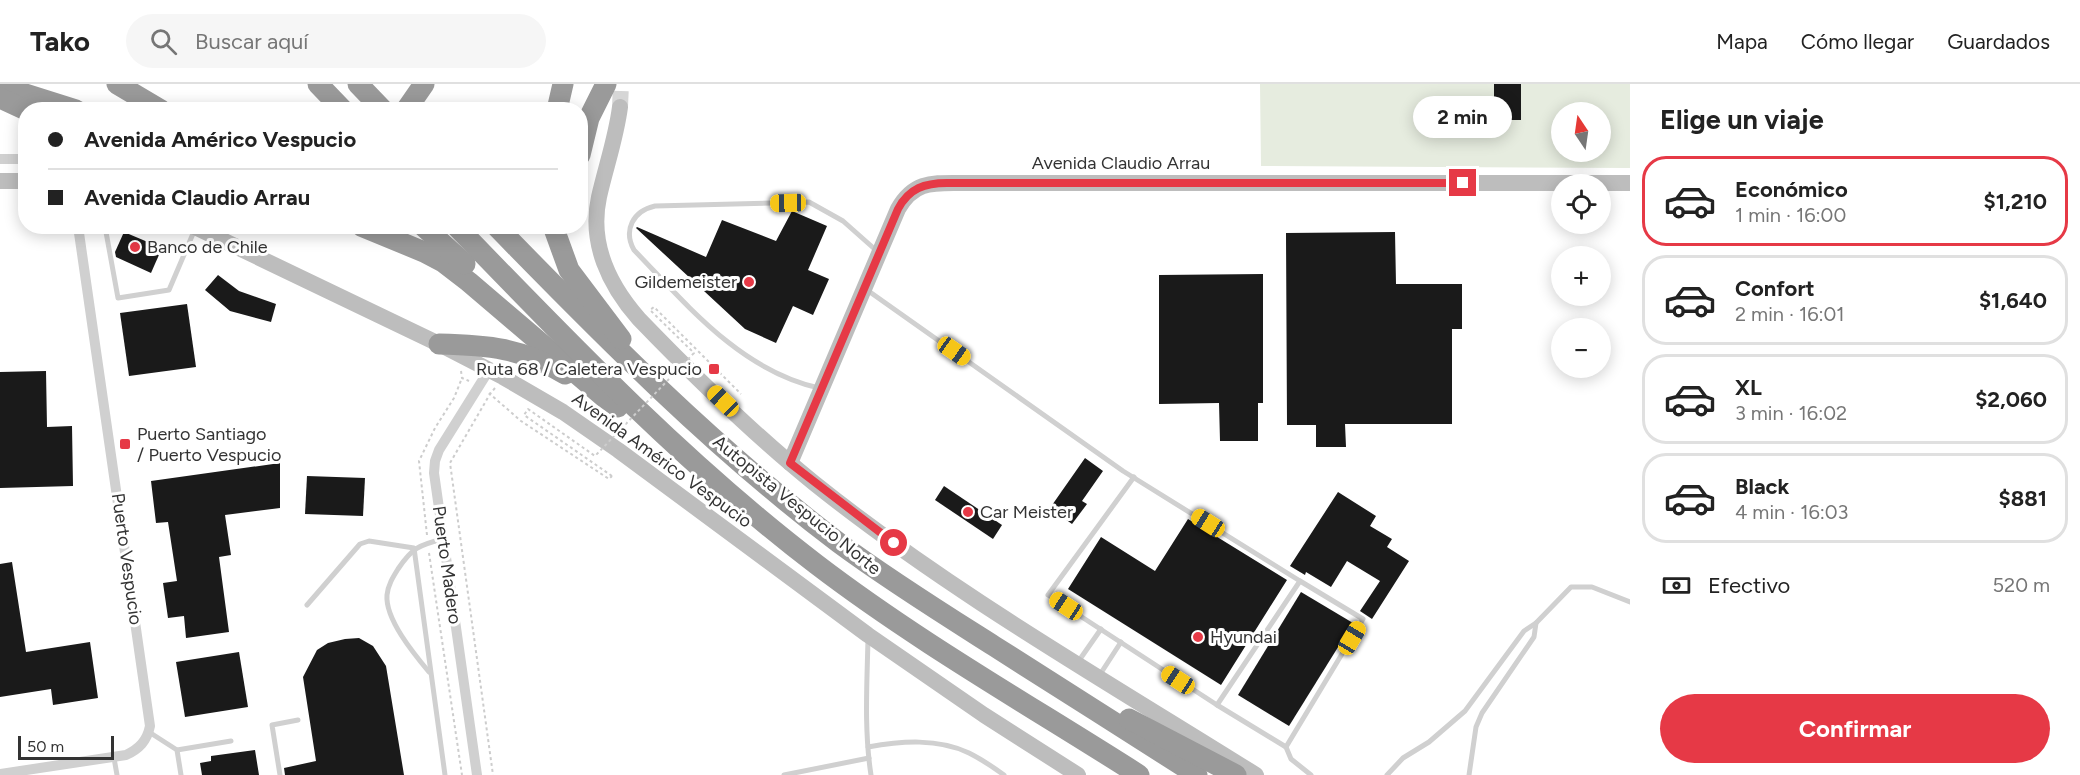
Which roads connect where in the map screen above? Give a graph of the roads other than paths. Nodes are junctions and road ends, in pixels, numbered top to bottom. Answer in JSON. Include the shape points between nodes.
{"nodes":[{"id":1,"x":318,"y":84,"type":"edge"},
{"id":2,"x":358,"y":84,"type":"edge"},
{"id":3,"x":424,"y":84,"type":"edge"},
{"id":4,"x":563,"y":84,"type":"edge"},
{"id":5,"x":606,"y":84,"type":"edge"},
{"id":6,"x":0,"y":86,"type":"edge"},
{"id":7,"x":122,"y":88,"type":"edge"},
{"id":8,"x":0,"y":98,"type":"edge"},
{"id":9,"x":51,"y":102,"type":"edge"},
{"id":10,"x":147,"y":102,"type":"edge"},
{"id":11,"x":335,"y":102,"type":"edge"},
{"id":12,"x":375,"y":102,"type":"edge"},
{"id":13,"x":412,"y":102,"type":"edge"},
{"id":14,"x":559,"y":102,"type":"edge"},
{"id":15,"x":18,"y":106,"type":"edge"},
{"id":16,"x":620,"y":107,"type":"tunnel mouth"},
{"id":17,"x":588,"y":122,"type":"edge"},
{"id":18,"x":0,"y":159,"type":"edge"},
{"id":19,"x":18,"y":159,"type":"edge"},
{"id":20,"x":0,"y":181,"type":"edge"},
{"id":21,"x":18,"y":181,"type":"edge"},
{"id":22,"x":1630,"y":183,"type":"edge"},
{"id":23,"x":79,"y":234,"type":"edge"},
{"id":24,"x":106,"y":234,"type":"edge"},
{"id":25,"x":192,"y":234,"type":"edge"},
{"id":26,"x":203,"y":234,"type":"edge"},
{"id":27,"x":380,"y":234,"type":"edge"},
{"id":28,"x":432,"y":234,"type":"edge"},
{"id":29,"x":464,"y":234,"type":"edge"},
{"id":30,"x":504,"y":234,"type":"edge"},
{"id":31,"x":556,"y":234,"type":"edge"},
{"id":32,"x":569,"y":234,"type":"edge"},
{"id":33,"x":880,"y":254,"type":"junction"},
{"id":34,"x":865,"y":288,"type":"junction"},
{"id":35,"x":585,"y":290,"type":"junction"},
{"id":36,"x":439,"y":344,"type":"junction"},
{"id":37,"x":496,"y":373,"type":"junction"},
{"id":38,"x":649,"y":379,"type":"junction"},
{"id":39,"x":821,"y":389,"type":"junction"},
{"id":40,"x":604,"y":397,"type":"junction"},
{"id":41,"x":639,"y":418,"type":"junction"},
{"id":42,"x":661,"y":432,"type":"junction"},
{"id":43,"x":790,"y":463,"type":"junction"},
{"id":44,"x":1134,"y":477,"type":"junction"},
{"id":45,"x":443,"y":539,"type":"junction"},
{"id":46,"x":414,"y":548,"type":"junction"},
{"id":47,"x":1300,"y":581,"type":"junction"},
{"id":48,"x":1630,"y":602,"type":"edge"},
{"id":49,"x":307,"y":605,"type":"dead end"},
{"id":50,"x":1536,"y":623,"type":"junction"},
{"id":51,"x":1101,"y":629,"type":"junction"},
{"id":52,"x":868,"y":635,"type":"junction"},
{"id":53,"x":1120,"y":642,"type":"junction"},
{"id":54,"x":1077,"y":663,"type":"junction"},
{"id":55,"x":430,"y":674,"type":"junction"},
{"id":56,"x":1099,"y":676,"type":"junction"},
{"id":57,"x":1078,"y":699,"type":"junction"},
{"id":58,"x":1217,"y":705,"type":"junction"},
{"id":59,"x":298,"y":720,"type":"dead end"},
{"id":60,"x":149,"y":732,"type":"junction"},
{"id":61,"x":231,"y":741,"type":"dead end"},
{"id":62,"x":868,"y":747,"type":"junction"},
{"id":63,"x":1286,"y":747,"type":"junction"},
{"id":64,"x":177,"y":750,"type":"junction"},
{"id":65,"x":114,"y":758,"type":"junction"},
{"id":66,"x":869,"y":758,"type":"junction"},
{"id":67,"x":0,"y":774,"type":"edge"},
{"id":68,"x":117,"y":775,"type":"edge"},
{"id":69,"x":181,"y":775,"type":"edge"},
{"id":70,"x":280,"y":775,"type":"edge"},
{"id":71,"x":445,"y":775,"type":"edge"},
{"id":72,"x":477,"y":775,"type":"edge"},
{"id":73,"x":784,"y":775,"type":"edge"},
{"id":74,"x":872,"y":775,"type":"edge"},
{"id":75,"x":1004,"y":775,"type":"edge"},
{"id":76,"x":1078,"y":775,"type":"edge"},
{"id":77,"x":1137,"y":775,"type":"edge"},
{"id":78,"x":1197,"y":775,"type":"edge"},
{"id":79,"x":1236,"y":775,"type":"edge"},
{"id":80,"x":1256,"y":775,"type":"edge"},
{"id":81,"x":1311,"y":775,"type":"edge"},
{"id":82,"x":1387,"y":775,"type":"edge"},
{"id":83,"x":1469,"y":775,"type":"edge"}],
"edges":[{"from":1,"to":11,"type":"highway"},
{"from":2,"to":12,"type":"highway"},
{"from":3,"to":13,"type":"highway"},
{"from":4,"to":14,"type":"highway"},
{"from":5,"to":17,"type":"highway"},
{"from":6,"to":9,"type":"highway"},
{"from":7,"to":10,"type":"highway"},
{"from":8,"to":15,"type":"highway"},
{"from":16,"to":43,"type":"main road","via":[[596,213],[599,250],[611,281],[646,327]]},
{"from":18,"to":19,"type":"street"},
{"from":20,"to":21,"type":"main road"},
{"from":22,"to":33,"type":"main road","name":"Avenida Claudio Arrau","via":[[934,183],[903,199]]},
{"from":23,"to":60,"type":"street","name":"Puerto Vespucio","via":[[150,716]]},
{"from":24,"to":25,"type":"lane","via":[[118,298],[170,290]]},
{"from":26,"to":36,"type":"main road","name":"Avenida Américo Vespucio"},
{"from":27,"to":40,"type":"highway","via":[[443,262]]},
{"from":28,"to":41,"type":"highway"},
{"from":29,"to":42,"type":"highway","name":"Autopista Vespucio Norte"},
{"from":30,"to":38,"type":"highway","name":"Autopista Vespucio Norte"},
{"from":31,"to":35,"type":"highway","via":[[569,270]]},
{"from":32,"to":35,"type":"highway","via":[[573,262]]},
{"from":33,"to":34,"type":"main road","name":"Avenida Claudio Arrau"},
{"from":33,"to":39,"type":"lane","via":[[843,221],[809,202],[655,206],[643,209],[631,224],[634,250],[711,330],[760,364]]},
{"from":34,"to":39,"type":"main road","name":"Avenida Claudio Arrau"},
{"from":34,"to":44,"type":"lane"},
{"from":35,"to":38,"type":"highway"},
{"from":36,"to":37,"type":"main road","name":"Avenida Américo Vespucio"},
{"from":36,"to":40,"type":"highway","via":[[509,349],[531,356]]},
{"from":37,"to":45,"type":"street","name":"Puerto Madero","via":[[479,385],[435,462]]},
{"from":37,"to":52,"type":"main road","name":"Avenida Américo Vespucio","via":[[618,450]]},
{"from":38,"to":57,"type":"highway","name":"Autopista Vespucio Norte","via":[[731,454],[838,542]]},
{"from":39,"to":43,"type":"main road","name":"Avenida Claudio Arrau"},
{"from":40,"to":41,"type":"highway"},
{"from":41,"to":42,"type":"highway"},
{"from":42,"to":77,"type":"highway","name":"Autopista Vespucio Norte","via":[[751,512],[845,585]]},
{"from":43,"to":54,"type":"main road","via":[[922,563]]},
{"from":44,"to":47,"type":"lane"},
{"from":44,"to":51,"type":"lane","via":[[1048,595]]},
{"from":45,"to":46,"type":"lane"},
{"from":45,"to":72,"type":"street","name":"Puerto Madero"},
{"from":46,"to":49,"type":"lane","via":[[369,541],[360,544]]},
{"from":46,"to":55,"type":"lane"},
{"from":46,"to":55,"type":"lane","via":[[390,581],[387,605]]},
{"from":47,"to":58,"type":"lane"},
{"from":47,"to":63,"type":"lane","via":[[1362,619]]},
{"from":48,"to":50,"type":"lane","via":[[1592,586],[1570,587]]},
{"from":50,"to":82,"type":"lane","via":[[1524,631],[1465,711]]},
{"from":50,"to":83,"type":"lane","via":[[1534,637],[1482,714]]},
{"from":51,"to":53,"type":"lane"},
{"from":51,"to":54,"type":"lane"},
{"from":52,"to":62,"type":"lane"},
{"from":52,"to":76,"type":"main road","name":"Avenida Américo Vespucio"},
{"from":53,"to":56,"type":"lane"},
{"from":53,"to":58,"type":"lane"},
{"from":54,"to":56,"type":"main road"},
{"from":55,"to":71,"type":"lane"},
{"from":56,"to":80,"type":"main road"},
{"from":57,"to":78,"type":"highway","name":"Autopista Vespucio Norte"},
{"from":57,"to":79,"type":"highway","via":[[1156,731]]},
{"from":58,"to":63,"type":"lane"},
{"from":59,"to":70,"type":"lane","via":[[272,725]]},
{"from":60,"to":64,"type":"lane"},
{"from":60,"to":65,"type":"street","via":[[134,751]]},
{"from":61,"to":64,"type":"lane"},
{"from":62,"to":66,"type":"lane"},
{"from":62,"to":75,"type":"lane","via":[[939,743],[968,752]]},
{"from":63,"to":81,"type":"lane","via":[[1291,759]]},
{"from":64,"to":69,"type":"lane"},
{"from":65,"to":67,"type":"street"},
{"from":65,"to":68,"type":"lane"},
{"from":66,"to":73,"type":"lane"},
{"from":66,"to":74,"type":"lane"}]}
